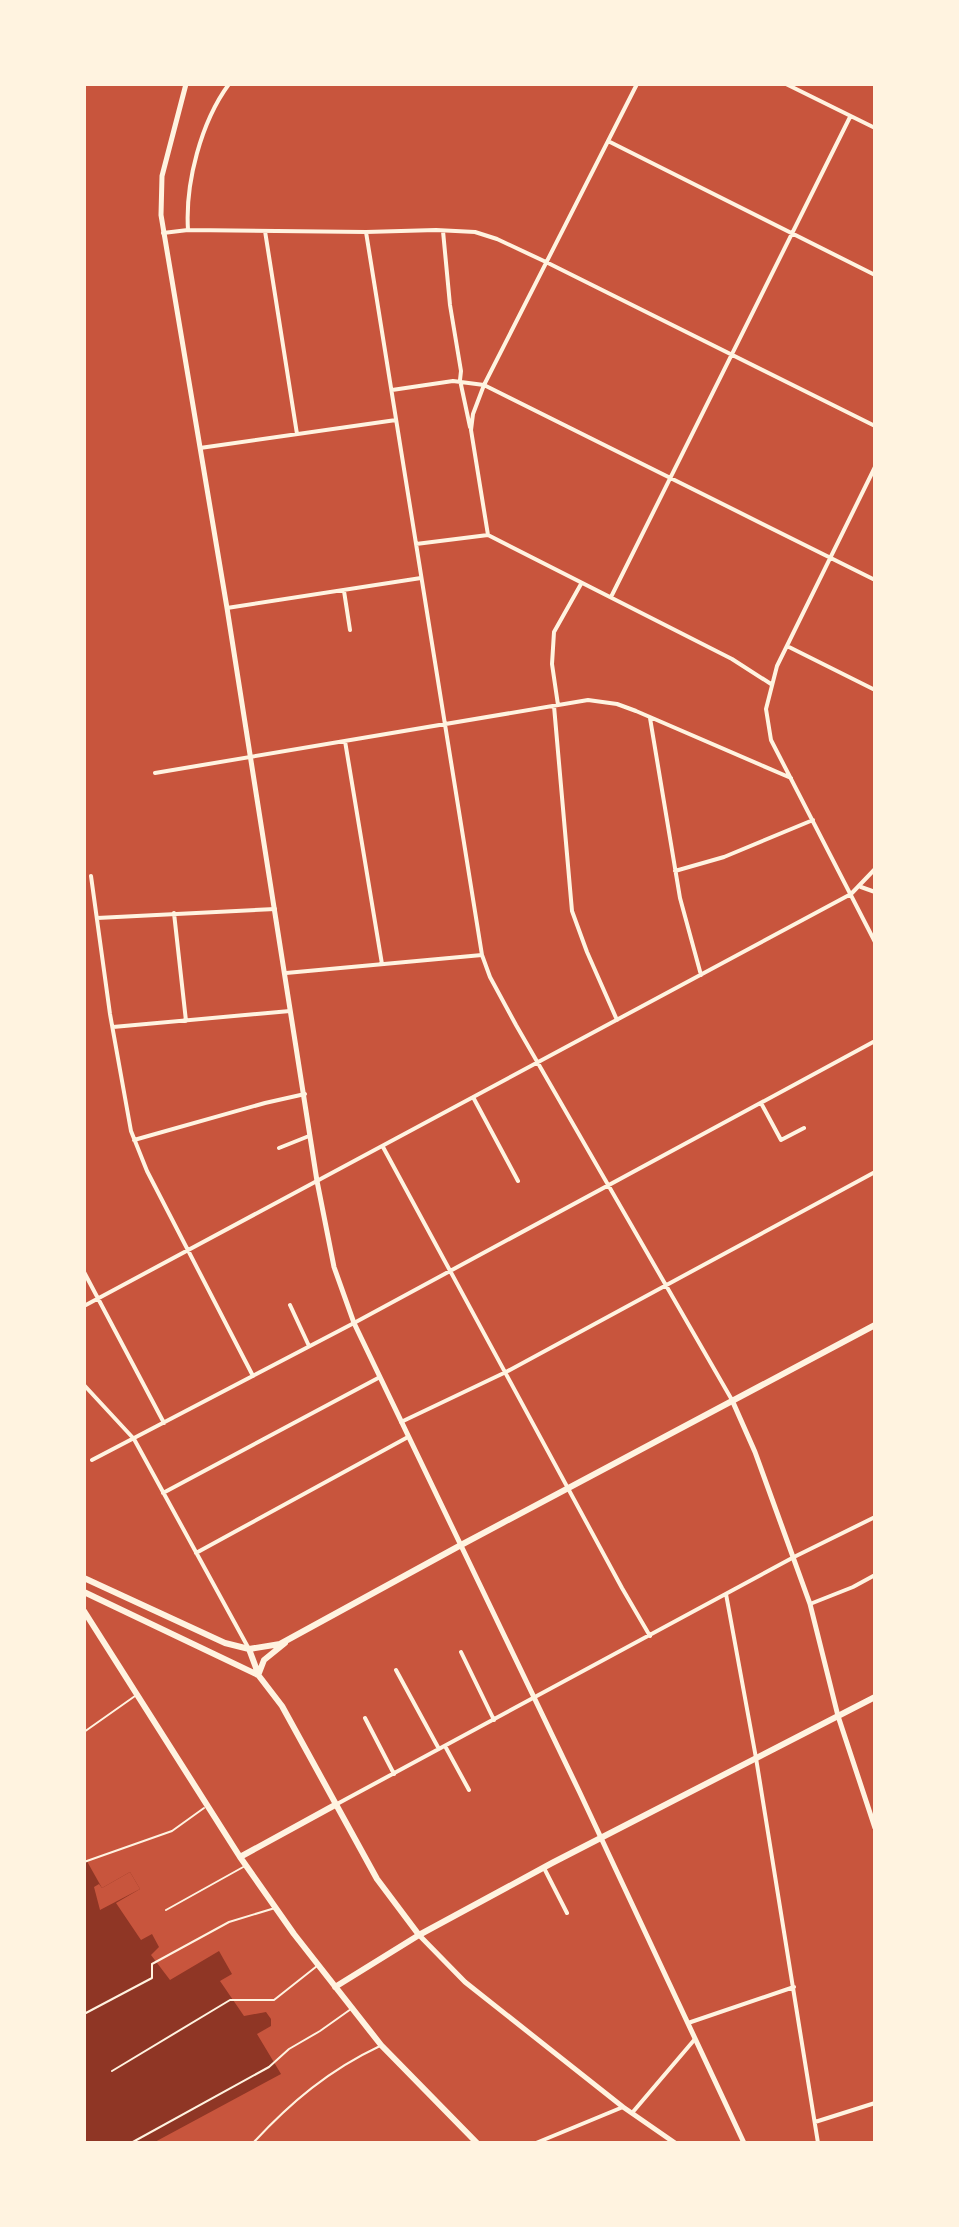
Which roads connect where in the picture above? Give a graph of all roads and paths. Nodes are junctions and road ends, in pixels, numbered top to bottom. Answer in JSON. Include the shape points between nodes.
{"nodes":[{"id":1,"x":186,"y":84,"type":"edge"},
{"id":2,"x":229,"y":84,"type":"edge"},
{"id":3,"x":637,"y":84,"type":"edge"},
{"id":4,"x":786,"y":84,"type":"edge"},
{"id":5,"x":850,"y":117,"type":"junction"},
{"id":6,"x":875,"y":128,"type":"edge"},
{"id":7,"x":608,"y":141,"type":"junction"},
{"id":8,"x":188,"y":230,"type":"junction"},
{"id":9,"x":265,"y":231,"type":"junction"},
{"id":10,"x":443,"y":231,"type":"junction"},
{"id":11,"x":366,"y":232,"type":"junction"},
{"id":12,"x":163,"y":233,"type":"junction"},
{"id":13,"x":793,"y":233,"type":"junction"},
{"id":14,"x":546,"y":262,"type":"junction"},
{"id":15,"x":875,"y":275,"type":"edge"},
{"id":16,"x":732,"y":354,"type":"junction"},
{"id":17,"x":460,"y":380,"type":"junction"},
{"id":18,"x":484,"y":385,"type":"junction"},
{"id":19,"x":392,"y":390,"type":"junction"},
{"id":20,"x":397,"y":419,"type":"junction"},
{"id":21,"x":875,"y":426,"type":"edge"},
{"id":22,"x":297,"y":434,"type":"junction"},
{"id":23,"x":473,"y":442,"type":"junction"},
{"id":24,"x":200,"y":448,"type":"junction"},
{"id":25,"x":875,"y":467,"type":"edge"},
{"id":26,"x":670,"y":476,"type":"junction"},
{"id":27,"x":488,"y":535,"type":"junction"},
{"id":28,"x":416,"y":544,"type":"junction"},
{"id":29,"x":830,"y":558,"type":"junction"},
{"id":30,"x":421,"y":578,"type":"junction"},
{"id":31,"x":875,"y":580,"type":"edge"},
{"id":32,"x":581,"y":584,"type":"junction"},
{"id":33,"x":344,"y":591,"type":"junction"},
{"id":34,"x":611,"y":597,"type":"junction"},
{"id":35,"x":227,"y":608,"type":"junction"},
{"id":36,"x":350,"y":630,"type":"dead end"},
{"id":37,"x":787,"y":646,"type":"junction"},
{"id":38,"x":771,"y":684,"type":"junction"},
{"id":39,"x":875,"y":690,"type":"edge"},
{"id":40,"x":556,"y":705,"type":"junction"},
{"id":41,"x":650,"y":717,"type":"junction"},
{"id":42,"x":445,"y":725,"type":"junction"},
{"id":43,"x":345,"y":741,"type":"junction"},
{"id":44,"x":250,"y":757,"type":"junction"},
{"id":45,"x":155,"y":773,"type":"dead end"},
{"id":46,"x":791,"y":778,"type":"junction"},
{"id":47,"x":813,"y":820,"type":"junction"},
{"id":48,"x":875,"y":869,"type":"edge"},
{"id":49,"x":675,"y":871,"type":"junction"},
{"id":50,"x":91,"y":876,"type":"dead end"},
{"id":51,"x":861,"y":887,"type":"junction"},
{"id":52,"x":875,"y":892,"type":"edge"},
{"id":53,"x":851,"y":894,"type":"junction"},
{"id":54,"x":276,"y":909,"type":"junction"},
{"id":55,"x":174,"y":913,"type":"junction"},
{"id":56,"x":97,"y":918,"type":"junction"},
{"id":57,"x":875,"y":942,"type":"edge"},
{"id":58,"x":482,"y":955,"type":"junction"},
{"id":59,"x":382,"y":964,"type":"junction"},
{"id":60,"x":286,"y":973,"type":"junction"},
{"id":61,"x":701,"y":975,"type":"junction"},
{"id":62,"x":292,"y":1011,"type":"junction"},
{"id":63,"x":617,"y":1020,"type":"junction"},
{"id":64,"x":186,"y":1021,"type":"junction"},
{"id":65,"x":113,"y":1027,"type":"junction"},
{"id":66,"x":875,"y":1041,"type":"edge"},
{"id":67,"x":539,"y":1062,"type":"junction"},
{"id":68,"x":305,"y":1094,"type":"junction"},
{"id":69,"x":473,"y":1097,"type":"junction"},
{"id":70,"x":761,"y":1103,"type":"junction"},
{"id":71,"x":804,"y":1128,"type":"dead end"},
{"id":72,"x":312,"y":1135,"type":"junction"},
{"id":73,"x":134,"y":1140,"type":"junction"},
{"id":74,"x":383,"y":1146,"type":"junction"},
{"id":75,"x":279,"y":1148,"type":"dead end"},
{"id":76,"x":875,"y":1172,"type":"edge"},
{"id":77,"x":317,"y":1181,"type":"junction"},
{"id":78,"x":518,"y":1181,"type":"dead end"},
{"id":79,"x":609,"y":1186,"type":"junction"},
{"id":80,"x":189,"y":1250,"type":"junction"},
{"id":81,"x":450,"y":1270,"type":"junction"},
{"id":82,"x":84,"y":1272,"type":"edge"},
{"id":83,"x":666,"y":1284,"type":"junction"},
{"id":84,"x":98,"y":1299,"type":"junction"},
{"id":85,"x":290,"y":1305,"type":"dead end"},
{"id":86,"x":84,"y":1306,"type":"edge"},
{"id":87,"x":354,"y":1323,"type":"junction"},
{"id":88,"x":875,"y":1325,"type":"edge"},
{"id":89,"x":309,"y":1346,"type":"junction"},
{"id":90,"x":506,"y":1372,"type":"junction"},
{"id":91,"x":253,"y":1376,"type":"junction"},
{"id":92,"x":380,"y":1377,"type":"junction"},
{"id":93,"x":84,"y":1385,"type":"edge"},
{"id":94,"x":732,"y":1400,"type":"junction"},
{"id":95,"x":401,"y":1422,"type":"junction"},
{"id":96,"x":164,"y":1423,"type":"junction"},
{"id":97,"x":408,"y":1437,"type":"junction"},
{"id":98,"x":134,"y":1439,"type":"junction"},
{"id":99,"x":92,"y":1460,"type":"dead end"},
{"id":100,"x":568,"y":1488,"type":"junction"},
{"id":101,"x":163,"y":1493,"type":"junction"},
{"id":102,"x":875,"y":1517,"type":"edge"},
{"id":103,"x":461,"y":1545,"type":"junction"},
{"id":104,"x":196,"y":1553,"type":"junction"},
{"id":105,"x":794,"y":1557,"type":"junction"},
{"id":106,"x":875,"y":1575,"type":"edge"},
{"id":107,"x":84,"y":1578,"type":"edge"},
{"id":108,"x":84,"y":1592,"type":"edge"},
{"id":109,"x":726,"y":1594,"type":"junction"},
{"id":110,"x":810,"y":1604,"type":"junction"},
{"id":111,"x":84,"y":1611,"type":"edge"},
{"id":112,"x":650,"y":1636,"type":"junction"},
{"id":113,"x":287,"y":1641,"type":"junction"},
{"id":114,"x":249,"y":1649,"type":"junction"},
{"id":115,"x":461,"y":1652,"type":"dead end"},
{"id":116,"x":396,"y":1670,"type":"dead end"},
{"id":117,"x":259,"y":1676,"type":"junction"},
{"id":118,"x":138,"y":1694,"type":"junction"},
{"id":119,"x":875,"y":1697,"type":"edge"},
{"id":120,"x":535,"y":1698,"type":"junction"},
{"id":121,"x":838,"y":1716,"type":"junction"},
{"id":122,"x":365,"y":1718,"type":"dead end"},
{"id":123,"x":494,"y":1720,"type":"junction"},
{"id":124,"x":84,"y":1732,"type":"edge"},
{"id":125,"x":445,"y":1746,"type":"junction"},
{"id":126,"x":439,"y":1749,"type":"junction"},
{"id":127,"x":756,"y":1758,"type":"junction"},
{"id":128,"x":394,"y":1774,"type":"junction"},
{"id":129,"x":469,"y":1790,"type":"dead end"},
{"id":130,"x":208,"y":1805,"type":"junction"},
{"id":131,"x":335,"y":1805,"type":"junction"},
{"id":132,"x":875,"y":1828,"type":"edge"},
{"id":133,"x":601,"y":1839,"type":"junction"},
{"id":134,"x":240,"y":1857,"type":"junction"},
{"id":135,"x":84,"y":1862,"type":"edge"},
{"id":136,"x":246,"y":1865,"type":"junction"},
{"id":137,"x":544,"y":1868,"type":"junction"},
{"id":138,"x":276,"y":1908,"type":"junction"},
{"id":139,"x":166,"y":1910,"type":"dead end"},
{"id":140,"x":567,"y":1913,"type":"dead end"},
{"id":141,"x":419,"y":1935,"type":"junction"},
{"id":142,"x":318,"y":1965,"type":"junction"},
{"id":143,"x":335,"y":1987,"type":"junction"},
{"id":144,"x":794,"y":1987,"type":"junction"},
{"id":145,"x":352,"y":2009,"type":"junction"},
{"id":146,"x":84,"y":2014,"type":"edge"},
{"id":147,"x":688,"y":2023,"type":"junction"},
{"id":148,"x":695,"y":2039,"type":"junction"},
{"id":149,"x":381,"y":2045,"type":"junction"},
{"id":150,"x":112,"y":2071,"type":"dead end"},
{"id":151,"x":875,"y":2103,"type":"edge"},
{"id":152,"x":623,"y":2107,"type":"junction"},
{"id":153,"x":632,"y":2113,"type":"junction"},
{"id":154,"x":815,"y":2122,"type":"junction"},
{"id":155,"x":131,"y":2143,"type":"edge"},
{"id":156,"x":253,"y":2143,"type":"edge"},
{"id":157,"x":477,"y":2143,"type":"edge"},
{"id":158,"x":536,"y":2143,"type":"edge"},
{"id":159,"x":675,"y":2143,"type":"edge"},
{"id":160,"x":744,"y":2143,"type":"edge"},
{"id":161,"x":818,"y":2143,"type":"edge"}],
"edges":[{"from":1,"to":12,"type":"street","via":[[162,176]]},
{"from":2,"to":8,"type":"street","via":[[205,127],[187,203]]},
{"from":3,"to":7,"type":"street"},
{"from":4,"to":5,"type":"street"},
{"from":5,"to":6,"type":"street"},
{"from":5,"to":13,"type":"street"},
{"from":7,"to":13,"type":"street"},
{"from":7,"to":14,"type":"street"},
{"from":8,"to":9,"type":"street"},
{"from":8,"to":12,"type":"street"},
{"from":9,"to":11,"type":"street"},
{"from":9,"to":22,"type":"street"},
{"from":10,"to":11,"type":"street"},
{"from":10,"to":14,"type":"street","via":[[475,232]]},
{"from":10,"to":17,"type":"street"},
{"from":11,"to":19,"type":"street"},
{"from":12,"to":24,"type":"street"},
{"from":13,"to":15,"type":"street"},
{"from":13,"to":16,"type":"street"},
{"from":14,"to":16,"type":"street"},
{"from":14,"to":18,"type":"street"},
{"from":16,"to":21,"type":"street"},
{"from":16,"to":26,"type":"street"},
{"from":17,"to":18,"type":"street"},
{"from":17,"to":19,"type":"street"},
{"from":17,"to":23,"type":"street"},
{"from":18,"to":23,"type":"street","via":[[473,414]]},
{"from":18,"to":26,"type":"street"},
{"from":19,"to":20,"type":"street"},
{"from":20,"to":22,"type":"street"},
{"from":20,"to":28,"type":"street"},
{"from":22,"to":24,"type":"street"},
{"from":23,"to":27,"type":"street"},
{"from":24,"to":35,"type":"street"},
{"from":25,"to":29,"type":"street"},
{"from":26,"to":29,"type":"street"},
{"from":26,"to":34,"type":"street"},
{"from":27,"to":28,"type":"street"},
{"from":27,"to":32,"type":"street"},
{"from":28,"to":30,"type":"street"},
{"from":29,"to":31,"type":"street"},
{"from":29,"to":37,"type":"street"},
{"from":30,"to":33,"type":"street"},
{"from":30,"to":42,"type":"street"},
{"from":32,"to":34,"type":"street"},
{"from":32,"to":40,"type":"street","via":[[554,632]]},
{"from":33,"to":35,"type":"street"},
{"from":33,"to":36,"type":"street"},
{"from":34,"to":38,"type":"street"},
{"from":35,"to":44,"type":"street"},
{"from":37,"to":38,"type":"street"},
{"from":37,"to":39,"type":"street"},
{"from":38,"to":46,"type":"street","via":[[766,724]]},
{"from":40,"to":41,"type":"street","via":[[598,700]]},
{"from":40,"to":42,"type":"street"},
{"from":40,"to":63,"type":"street","via":[[572,911]]},
{"from":41,"to":46,"type":"street"},
{"from":41,"to":49,"type":"street"},
{"from":42,"to":43,"type":"street"},
{"from":42,"to":58,"type":"street"},
{"from":43,"to":44,"type":"street"},
{"from":43,"to":59,"type":"street"},
{"from":44,"to":45,"type":"street"},
{"from":44,"to":54,"type":"street"},
{"from":46,"to":47,"type":"street"},
{"from":47,"to":49,"type":"street"},
{"from":47,"to":53,"type":"street"},
{"from":48,"to":51,"type":"street"},
{"from":49,"to":61,"type":"street"},
{"from":50,"to":56,"type":"street"},
{"from":51,"to":52,"type":"street"},
{"from":51,"to":53,"type":"street"},
{"from":53,"to":57,"type":"street"},
{"from":53,"to":61,"type":"street"},
{"from":54,"to":55,"type":"street"},
{"from":54,"to":60,"type":"street"},
{"from":55,"to":56,"type":"street"},
{"from":55,"to":64,"type":"street"},
{"from":56,"to":65,"type":"street"},
{"from":58,"to":59,"type":"street"},
{"from":58,"to":67,"type":"street"},
{"from":59,"to":60,"type":"street"},
{"from":60,"to":62,"type":"street"},
{"from":61,"to":63,"type":"street"},
{"from":62,"to":64,"type":"street"},
{"from":62,"to":68,"type":"street"},
{"from":63,"to":67,"type":"street"},
{"from":64,"to":65,"type":"street"},
{"from":65,"to":73,"type":"street"},
{"from":66,"to":70,"type":"street"},
{"from":67,"to":69,"type":"street"},
{"from":67,"to":79,"type":"street"},
{"from":68,"to":72,"type":"street"},
{"from":68,"to":73,"type":"street"},
{"from":69,"to":74,"type":"street"},
{"from":69,"to":78,"type":"street"},
{"from":70,"to":71,"type":"street","via":[[781,1140]]},
{"from":70,"to":79,"type":"street"},
{"from":72,"to":75,"type":"street"},
{"from":72,"to":77,"type":"street"},
{"from":73,"to":80,"type":"street"},
{"from":74,"to":77,"type":"street"},
{"from":74,"to":81,"type":"street"},
{"from":76,"to":83,"type":"street"},
{"from":77,"to":80,"type":"street"},
{"from":77,"to":87,"type":"street","via":[[334,1267]]},
{"from":79,"to":81,"type":"street"},
{"from":79,"to":83,"type":"street"},
{"from":80,"to":84,"type":"street"},
{"from":80,"to":91,"type":"street"},
{"from":81,"to":87,"type":"street"},
{"from":81,"to":90,"type":"street"},
{"from":82,"to":84,"type":"street"},
{"from":83,"to":90,"type":"street"},
{"from":83,"to":94,"type":"street"},
{"from":84,"to":86,"type":"street"},
{"from":84,"to":96,"type":"street"},
{"from":85,"to":89,"type":"street"},
{"from":87,"to":89,"type":"street"},
{"from":87,"to":92,"type":"street"},
{"from":88,"to":94,"type":"main road"},
{"from":89,"to":91,"type":"street"},
{"from":90,"to":95,"type":"street"},
{"from":90,"to":100,"type":"street"},
{"from":91,"to":96,"type":"street"},
{"from":92,"to":95,"type":"street"},
{"from":92,"to":101,"type":"street"},
{"from":93,"to":98,"type":"street"},
{"from":94,"to":100,"type":"main road"},
{"from":94,"to":105,"type":"street"},
{"from":95,"to":97,"type":"street"},
{"from":96,"to":98,"type":"street"},
{"from":97,"to":103,"type":"street"},
{"from":97,"to":104,"type":"street"},
{"from":98,"to":99,"type":"street"},
{"from":98,"to":101,"type":"street"},
{"from":100,"to":103,"type":"main road"},
{"from":100,"to":112,"type":"street"},
{"from":101,"to":104,"type":"street"},
{"from":102,"to":105,"type":"street"},
{"from":103,"to":113,"type":"main road"},
{"from":103,"to":120,"type":"street"},
{"from":104,"to":114,"type":"street"},
{"from":105,"to":109,"type":"street"},
{"from":105,"to":110,"type":"street"},
{"from":106,"to":110,"type":"street"},
{"from":107,"to":114,"type":"main road","via":[[216,1640]]},
{"from":108,"to":117,"type":"main road"},
{"from":109,"to":112,"type":"street"},
{"from":109,"to":127,"type":"street"},
{"from":110,"to":121,"type":"street"},
{"from":111,"to":118,"type":"main road"},
{"from":112,"to":120,"type":"street"},
{"from":113,"to":114,"type":"main road"},
{"from":113,"to":117,"type":"main road","via":[[264,1660]]},
{"from":114,"to":117,"type":"main road"},
{"from":115,"to":123,"type":"street"},
{"from":116,"to":126,"type":"street"},
{"from":117,"to":131,"type":"main road","via":[[282,1706]]},
{"from":118,"to":124,"type":"lane"},
{"from":118,"to":130,"type":"main road"},
{"from":119,"to":121,"type":"main road"},
{"from":120,"to":123,"type":"street"},
{"from":120,"to":133,"type":"street"},
{"from":121,"to":127,"type":"main road"},
{"from":121,"to":132,"type":"street"},
{"from":122,"to":128,"type":"street"},
{"from":123,"to":125,"type":"street"},
{"from":125,"to":126,"type":"street"},
{"from":125,"to":129,"type":"street"},
{"from":126,"to":128,"type":"street"},
{"from":127,"to":133,"type":"main road"},
{"from":127,"to":144,"type":"street"},
{"from":128,"to":131,"type":"street"},
{"from":130,"to":134,"type":"main road"},
{"from":130,"to":135,"type":"lane","via":[[172,1831]]},
{"from":131,"to":134,"type":"main road"},
{"from":131,"to":141,"type":"main road","via":[[377,1879]]},
{"from":133,"to":137,"type":"main road"},
{"from":133,"to":147,"type":"street"},
{"from":134,"to":136,"type":"main road"},
{"from":136,"to":138,"type":"main road"},
{"from":136,"to":139,"type":"lane"},
{"from":137,"to":140,"type":"street"},
{"from":137,"to":141,"type":"main road"},
{"from":138,"to":142,"type":"main road"},
{"from":138,"to":146,"type":"lane","via":[[229,1922],[152,1964],[152,1978]]},
{"from":141,"to":143,"type":"main road"},
{"from":141,"to":152,"type":"street","via":[[465,1982]]},
{"from":142,"to":143,"type":"main road"},
{"from":142,"to":150,"type":"lane","via":[[274,2000],[230,2000]]},
{"from":143,"to":145,"type":"main road"},
{"from":144,"to":147,"type":"street"},
{"from":144,"to":154,"type":"street"},
{"from":145,"to":149,"type":"main road"},
{"from":145,"to":155,"type":"lane","via":[[269,2067]]},
{"from":147,"to":148,"type":"street"},
{"from":148,"to":153,"type":"street"},
{"from":148,"to":160,"type":"street"},
{"from":149,"to":156,"type":"lane","via":[[323,2078]]},
{"from":149,"to":157,"type":"main road"},
{"from":151,"to":154,"type":"street"},
{"from":152,"to":153,"type":"street"},
{"from":152,"to":158,"type":"street"},
{"from":153,"to":159,"type":"street"},
{"from":154,"to":161,"type":"street"}]}
